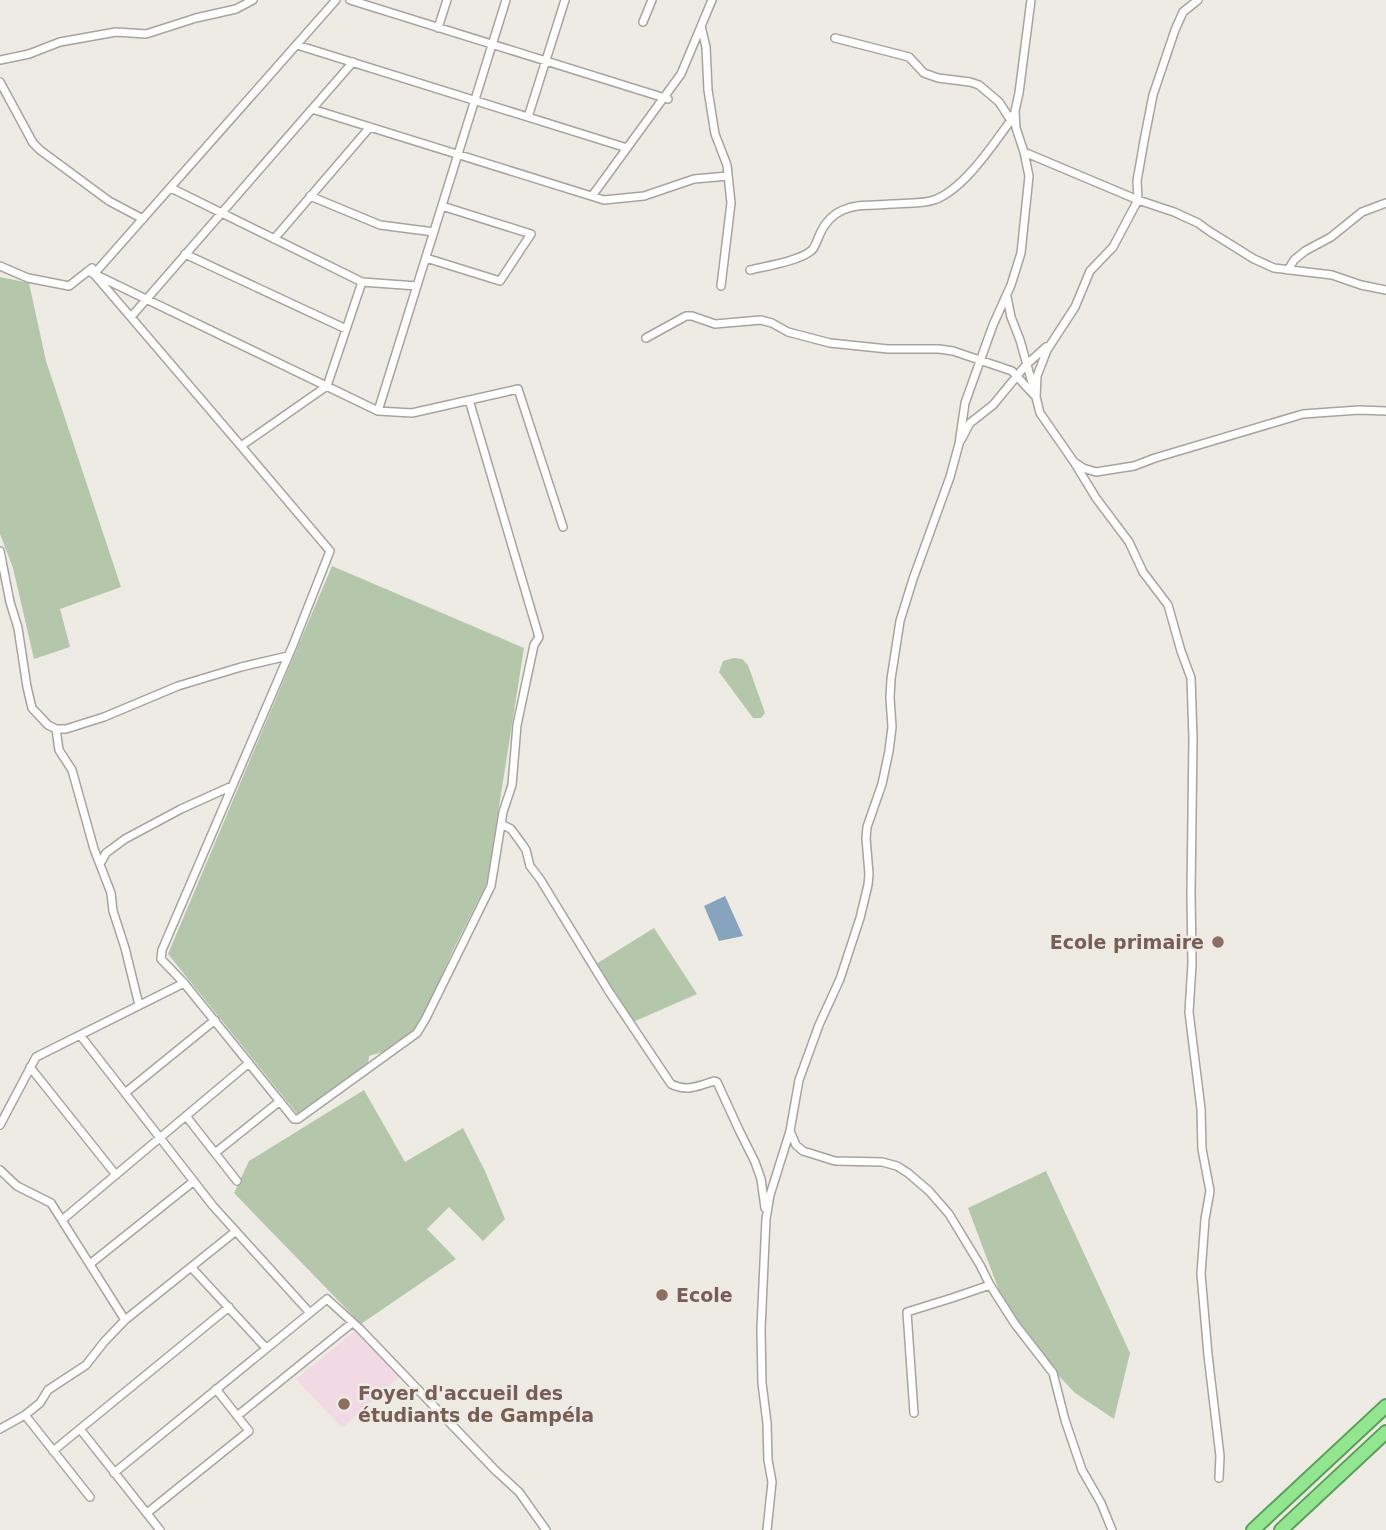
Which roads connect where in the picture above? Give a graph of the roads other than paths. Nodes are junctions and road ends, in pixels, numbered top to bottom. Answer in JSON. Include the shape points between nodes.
{"nodes":[{"id":1,"x":253,"y":0,"type":"edge"},
{"id":2,"x":336,"y":0,"type":"edge"},
{"id":3,"x":350,"y":0,"type":"edge"},
{"id":4,"x":447,"y":0,"type":"edge"},
{"id":5,"x":506,"y":0,"type":"edge"},
{"id":6,"x":565,"y":0,"type":"edge"},
{"id":7,"x":652,"y":0,"type":"edge"},
{"id":8,"x":712,"y":0,"type":"edge"},
{"id":9,"x":1031,"y":0,"type":"edge"},
{"id":10,"x":1198,"y":0,"type":"edge"},
{"id":11,"x":643,"y":22,"type":"dead end"},
{"id":12,"x":701,"y":26,"type":"junction"},
{"id":13,"x":438,"y":27,"type":"junction"},
{"id":14,"x":835,"y":38,"type":"dead end"},
{"id":15,"x":492,"y":44,"type":"junction"},
{"id":16,"x":297,"y":45,"type":"junction"},
{"id":17,"x":0,"y":60,"type":"edge"},
{"id":18,"x":546,"y":61,"type":"junction"},
{"id":19,"x":353,"y":62,"type":"junction"},
{"id":20,"x":0,"y":82,"type":"edge"},
{"id":21,"x":666,"y":98,"type":"junction"},
{"id":22,"x":475,"y":100,"type":"junction"},
{"id":23,"x":312,"y":109,"type":"junction"},
{"id":24,"x":528,"y":117,"type":"junction"},
{"id":25,"x":1014,"y":124,"type":"junction"},
{"id":26,"x":370,"y":127,"type":"junction"},
{"id":27,"x":627,"y":148,"type":"junction"},
{"id":28,"x":1024,"y":152,"type":"junction"},
{"id":29,"x":458,"y":154,"type":"junction"},
{"id":30,"x":728,"y":176,"type":"junction"},
{"id":31,"x":171,"y":188,"type":"junction"},
{"id":32,"x":310,"y":196,"type":"junction"},
{"id":33,"x":592,"y":196,"type":"junction"},
{"id":34,"x":1138,"y":200,"type":"junction"},
{"id":35,"x":1386,"y":203,"type":"edge"},
{"id":36,"x":442,"y":206,"type":"junction"},
{"id":37,"x":222,"y":213,"type":"junction"},
{"id":38,"x":143,"y":219,"type":"junction"},
{"id":39,"x":434,"y":232,"type":"junction"},
{"id":40,"x":274,"y":239,"type":"junction"},
{"id":41,"x":185,"y":254,"type":"junction"},
{"id":42,"x":426,"y":258,"type":"junction"},
{"id":43,"x":97,"y":264,"type":"dead end"},
{"id":44,"x":0,"y":266,"type":"edge"},
{"id":45,"x":750,"y":270,"type":"dead end"},
{"id":46,"x":1288,"y":270,"type":"junction"},
{"id":47,"x":91,"y":272,"type":"junction"},
{"id":48,"x":362,"y":282,"type":"junction"},
{"id":49,"x":417,"y":286,"type":"junction"},
{"id":50,"x":721,"y":286,"type":"dead end"},
{"id":51,"x":1386,"y":290,"type":"edge"},
{"id":52,"x":1006,"y":294,"type":"junction"},
{"id":53,"x":146,"y":299,"type":"junction"},
{"id":54,"x":131,"y":317,"type":"junction"},
{"id":55,"x":346,"y":329,"type":"junction"},
{"id":56,"x":646,"y":338,"type":"dead end"},
{"id":57,"x":1055,"y":339,"type":"junction"},
{"id":58,"x":980,"y":360,"type":"junction"},
{"id":59,"x":1026,"y":365,"type":"junction"},
{"id":60,"x":1017,"y":376,"type":"junction"},
{"id":61,"x":327,"y":386,"type":"junction"},
{"id":62,"x":1036,"y":397,"type":"junction"},
{"id":63,"x":469,"y":400,"type":"junction"},
{"id":64,"x":379,"y":411,"type":"junction"},
{"id":65,"x":1386,"y":411,"type":"edge"},
{"id":66,"x":959,"y":444,"type":"junction"},
{"id":67,"x":241,"y":446,"type":"junction"},
{"id":68,"x":1074,"y":462,"type":"junction"},
{"id":69,"x":563,"y":527,"type":"dead end"},
{"id":70,"x":0,"y":551,"type":"edge"},
{"id":71,"x":4,"y":589,"type":"edge"},
{"id":72,"x":288,"y":656,"type":"junction"},
{"id":73,"x":56,"y":729,"type":"junction"},
{"id":74,"x":233,"y":786,"type":"junction"},
{"id":75,"x":501,"y":824,"type":"junction"},
{"id":76,"x":100,"y":864,"type":"junction"},
{"id":77,"x":184,"y":983,"type":"junction"},
{"id":78,"x":139,"y":1005,"type":"junction"},
{"id":79,"x":215,"y":1020,"type":"junction"},
{"id":80,"x":80,"y":1035,"type":"junction"},
{"id":81,"x":249,"y":1063,"type":"junction"},
{"id":82,"x":30,"y":1067,"type":"junction"},
{"id":83,"x":125,"y":1093,"type":"junction"},
{"id":84,"x":280,"y":1101,"type":"junction"},
{"id":85,"x":186,"y":1116,"type":"junction"},
{"id":86,"x":0,"y":1125,"type":"edge"},
{"id":87,"x":790,"y":1131,"type":"junction"},
{"id":88,"x":160,"y":1138,"type":"junction"},
{"id":89,"x":215,"y":1153,"type":"junction"},
{"id":90,"x":0,"y":1170,"type":"edge"},
{"id":91,"x":117,"y":1175,"type":"junction"},
{"id":92,"x":194,"y":1181,"type":"junction"},
{"id":93,"x":237,"y":1181,"type":"dead end"},
{"id":94,"x":766,"y":1219,"type":"junction"},
{"id":95,"x":62,"y":1220,"type":"junction"},
{"id":96,"x":236,"y":1231,"type":"junction"},
{"id":97,"x":90,"y":1264,"type":"junction"},
{"id":98,"x":191,"y":1267,"type":"junction"},
{"id":99,"x":990,"y":1285,"type":"junction"},
{"id":100,"x":229,"y":1307,"type":"junction"},
{"id":101,"x":310,"y":1313,"type":"junction"},
{"id":102,"x":125,"y":1320,"type":"junction"},
{"id":103,"x":352,"y":1323,"type":"junction"},
{"id":104,"x":267,"y":1348,"type":"junction"},
{"id":105,"x":216,"y":1389,"type":"junction"},
{"id":106,"x":1386,"y":1406,"type":"edge"},
{"id":107,"x":914,"y":1413,"type":"dead end"},
{"id":108,"x":25,"y":1415,"type":"junction"},
{"id":109,"x":237,"y":1416,"type":"junction"},
{"id":110,"x":0,"y":1429,"type":"edge"},
{"id":111,"x":80,"y":1429,"type":"junction"},
{"id":112,"x":1386,"y":1432,"type":"edge"},
{"id":113,"x":53,"y":1451,"type":"junction"},
{"id":114,"x":114,"y":1473,"type":"junction"},
{"id":115,"x":1219,"y":1478,"type":"dead end"},
{"id":116,"x":90,"y":1497,"type":"dead end"},
{"id":117,"x":147,"y":1513,"type":"junction"},
{"id":118,"x":160,"y":1530,"type":"edge"},
{"id":119,"x":546,"y":1530,"type":"edge"},
{"id":120,"x":767,"y":1530,"type":"edge"},
{"id":121,"x":1112,"y":1530,"type":"edge"},
{"id":122,"x":1253,"y":1530,"type":"edge"},
{"id":123,"x":1281,"y":1530,"type":"edge"}],
"edges":[{"from":1,"to":17,"type":"street","via":[[146,34],[116,32]]},
{"from":2,"to":16,"type":"street"},
{"from":3,"to":13,"type":"street"},
{"from":4,"to":13,"type":"street"},
{"from":5,"to":15,"type":"street"},
{"from":6,"to":18,"type":"street"},
{"from":7,"to":11,"type":"street"},
{"from":8,"to":12,"type":"street"},
{"from":9,"to":25,"type":"street"},
{"from":10,"to":34,"type":"street","via":[[1183,12],[1153,95],[1137,181]]},
{"from":12,"to":21,"type":"street"},
{"from":12,"to":30,"type":"street","via":[[715,134]]},
{"from":13,"to":15,"type":"street"},
{"from":14,"to":25,"type":"street","via":[[909,57],[924,73],[939,78],[979,85],[999,102]]},
{"from":15,"to":18,"type":"street"},
{"from":15,"to":22,"type":"street"},
{"from":16,"to":19,"type":"street"},
{"from":16,"to":31,"type":"street"},
{"from":18,"to":21,"type":"street"},
{"from":18,"to":24,"type":"street"},
{"from":19,"to":22,"type":"street"},
{"from":19,"to":23,"type":"street"},
{"from":20,"to":38,"type":"street","via":[[40,150],[109,201]]},
{"from":21,"to":27,"type":"street"},
{"from":22,"to":24,"type":"street"},
{"from":22,"to":29,"type":"street"},
{"from":23,"to":26,"type":"street"},
{"from":23,"to":37,"type":"street"},
{"from":24,"to":27,"type":"street"},
{"from":25,"to":28,"type":"street"},
{"from":25,"to":45,"type":"street","via":[[945,195],[928,202],[863,205],[841,211],[828,220],[807,254]]},
{"from":26,"to":29,"type":"street"},
{"from":26,"to":32,"type":"street"},
{"from":27,"to":33,"type":"street"},
{"from":28,"to":34,"type":"street"},
{"from":28,"to":52,"type":"street","via":[[1029,176],[1023,241]]},
{"from":29,"to":33,"type":"street"},
{"from":29,"to":36,"type":"street"},
{"from":30,"to":33,"type":"street","via":[[694,180],[644,195],[604,200]]},
{"from":30,"to":50,"type":"street","via":[[731,203]]},
{"from":31,"to":37,"type":"street"},
{"from":31,"to":38,"type":"street"},
{"from":32,"to":39,"type":"street","via":[[380,225]]},
{"from":32,"to":40,"type":"street"},
{"from":34,"to":46,"type":"street","via":[[1198,223],[1254,259]]},
{"from":34,"to":57,"type":"street","via":[[1113,247],[1090,271]]},
{"from":35,"to":46,"type":"street","via":[[1362,212],[1305,251]]},
{"from":36,"to":39,"type":"street"},
{"from":36,"to":42,"type":"street","via":[[531,234],[500,281]]},
{"from":37,"to":40,"type":"street"},
{"from":37,"to":41,"type":"street"},
{"from":38,"to":47,"type":"street"},
{"from":39,"to":42,"type":"street"},
{"from":40,"to":48,"type":"street"},
{"from":41,"to":53,"type":"street"},
{"from":41,"to":55,"type":"street"},
{"from":42,"to":49,"type":"street"},
{"from":43,"to":47,"type":"street"},
{"from":44,"to":47,"type":"street","via":[[28,278],[69,286]]},
{"from":46,"to":51,"type":"street","via":[[1332,275]]},
{"from":47,"to":53,"type":"street"},
{"from":47,"to":54,"type":"street"},
{"from":48,"to":49,"type":"street"},
{"from":48,"to":55,"type":"street"},
{"from":49,"to":64,"type":"street"},
{"from":52,"to":58,"type":"street"},
{"from":52,"to":59,"type":"street"},
{"from":53,"to":54,"type":"street"},
{"from":53,"to":61,"type":"street"},
{"from":54,"to":67,"type":"street"},
{"from":55,"to":61,"type":"street"},
{"from":56,"to":58,"type":"street","via":[[686,316],[715,324],[761,320],[830,343],[939,349]]},
{"from":57,"to":59,"type":"street"},
{"from":57,"to":62,"type":"street","via":[[1037,376]]},
{"from":58,"to":60,"type":"street"},
{"from":58,"to":66,"type":"street","via":[[965,403]]},
{"from":59,"to":60,"type":"street"},
{"from":59,"to":62,"type":"street"},
{"from":60,"to":62,"type":"street"},
{"from":60,"to":66,"type":"street","via":[[971,423]]},
{"from":61,"to":64,"type":"street"},
{"from":61,"to":67,"type":"street"},
{"from":62,"to":68,"type":"street","via":[[1040,413]]},
{"from":63,"to":64,"type":"street","via":[[412,413]]},
{"from":63,"to":69,"type":"street","via":[[518,389]]},
{"from":63,"to":75,"type":"street","via":[[539,637],[517,725],[512,785]]},
{"from":65,"to":68,"type":"street","via":[[1303,414],[1135,466],[1097,471]]},
{"from":66,"to":87,"type":"street","via":[[900,621],[891,679],[889,751],[867,827],[868,886],[840,979],[799,1080]]},
{"from":67,"to":72,"type":"street","via":[[330,551]]},
{"from":68,"to":115,"type":"street","via":[[1168,605],[1191,678],[1189,1012],[1210,1192],[1201,1274]]},
{"from":70,"to":71,"type":"street"},
{"from":71,"to":73,"type":"street","via":[[18,628],[32,708]]},
{"from":72,"to":73,"type":"street","via":[[178,686],[104,717]]},
{"from":72,"to":74,"type":"street"},
{"from":73,"to":76,"type":"street","via":[[59,750],[72,770]]},
{"from":74,"to":76,"type":"street","via":[[125,839],[106,853]]},
{"from":74,"to":77,"type":"street","via":[[162,950],[161,959]]},
{"from":75,"to":84,"type":"street","via":[[491,886],[417,1032],[298,1119]]},
{"from":75,"to":94,"type":"street","via":[[526,850],[530,866],[671,1084],[688,1089],[717,1082],[755,1162]]},
{"from":76,"to":78,"type":"street"},
{"from":77,"to":78,"type":"street"},
{"from":77,"to":79,"type":"street"},
{"from":78,"to":80,"type":"street"},
{"from":79,"to":81,"type":"street"},
{"from":79,"to":83,"type":"street"},
{"from":80,"to":82,"type":"street","via":[[36,1057]]},
{"from":80,"to":83,"type":"street"},
{"from":81,"to":84,"type":"street"},
{"from":81,"to":85,"type":"street"},
{"from":82,"to":86,"type":"street"},
{"from":82,"to":91,"type":"street"},
{"from":83,"to":88,"type":"street"},
{"from":84,"to":89,"type":"street"},
{"from":85,"to":88,"type":"street"},
{"from":85,"to":89,"type":"street"},
{"from":87,"to":94,"type":"street"},
{"from":87,"to":99,"type":"street","via":[[803,1151],[835,1161],[882,1162],[908,1172],[950,1214]]},
{"from":88,"to":91,"type":"street"},
{"from":88,"to":92,"type":"street"},
{"from":89,"to":93,"type":"street"},
{"from":90,"to":95,"type":"street","via":[[17,1186],[51,1203]]},
{"from":91,"to":95,"type":"street"},
{"from":92,"to":96,"type":"street"},
{"from":92,"to":97,"type":"street"},
{"from":94,"to":120,"type":"street","via":[[761,1329],[772,1482]]},
{"from":95,"to":97,"type":"street"},
{"from":96,"to":98,"type":"street"},
{"from":96,"to":101,"type":"street"},
{"from":97,"to":102,"type":"street"},
{"from":98,"to":100,"type":"street"},
{"from":98,"to":102,"type":"street"},
{"from":99,"to":107,"type":"street","via":[[907,1312]]},
{"from":99,"to":121,"type":"street","via":[[1053,1373],[1082,1470]]},
{"from":100,"to":104,"type":"street"},
{"from":100,"to":111,"type":"street"},
{"from":101,"to":103,"type":"street","via":[[327,1299]]},
{"from":101,"to":104,"type":"street"},
{"from":102,"to":108,"type":"street","via":[[86,1365],[48,1390]]},
{"from":103,"to":109,"type":"street"},
{"from":103,"to":119,"type":"street","via":[[519,1492]]},
{"from":104,"to":105,"type":"street"},
{"from":105,"to":109,"type":"street"},
{"from":105,"to":114,"type":"street"},
{"from":106,"to":122,"type":"highway"},
{"from":108,"to":110,"type":"street"},
{"from":108,"to":113,"type":"street"},
{"from":109,"to":117,"type":"street","via":[[249,1431]]},
{"from":111,"to":113,"type":"street"},
{"from":111,"to":114,"type":"street"},
{"from":112,"to":123,"type":"highway"},
{"from":113,"to":116,"type":"street"},
{"from":114,"to":117,"type":"street"},
{"from":117,"to":118,"type":"street"}]}
